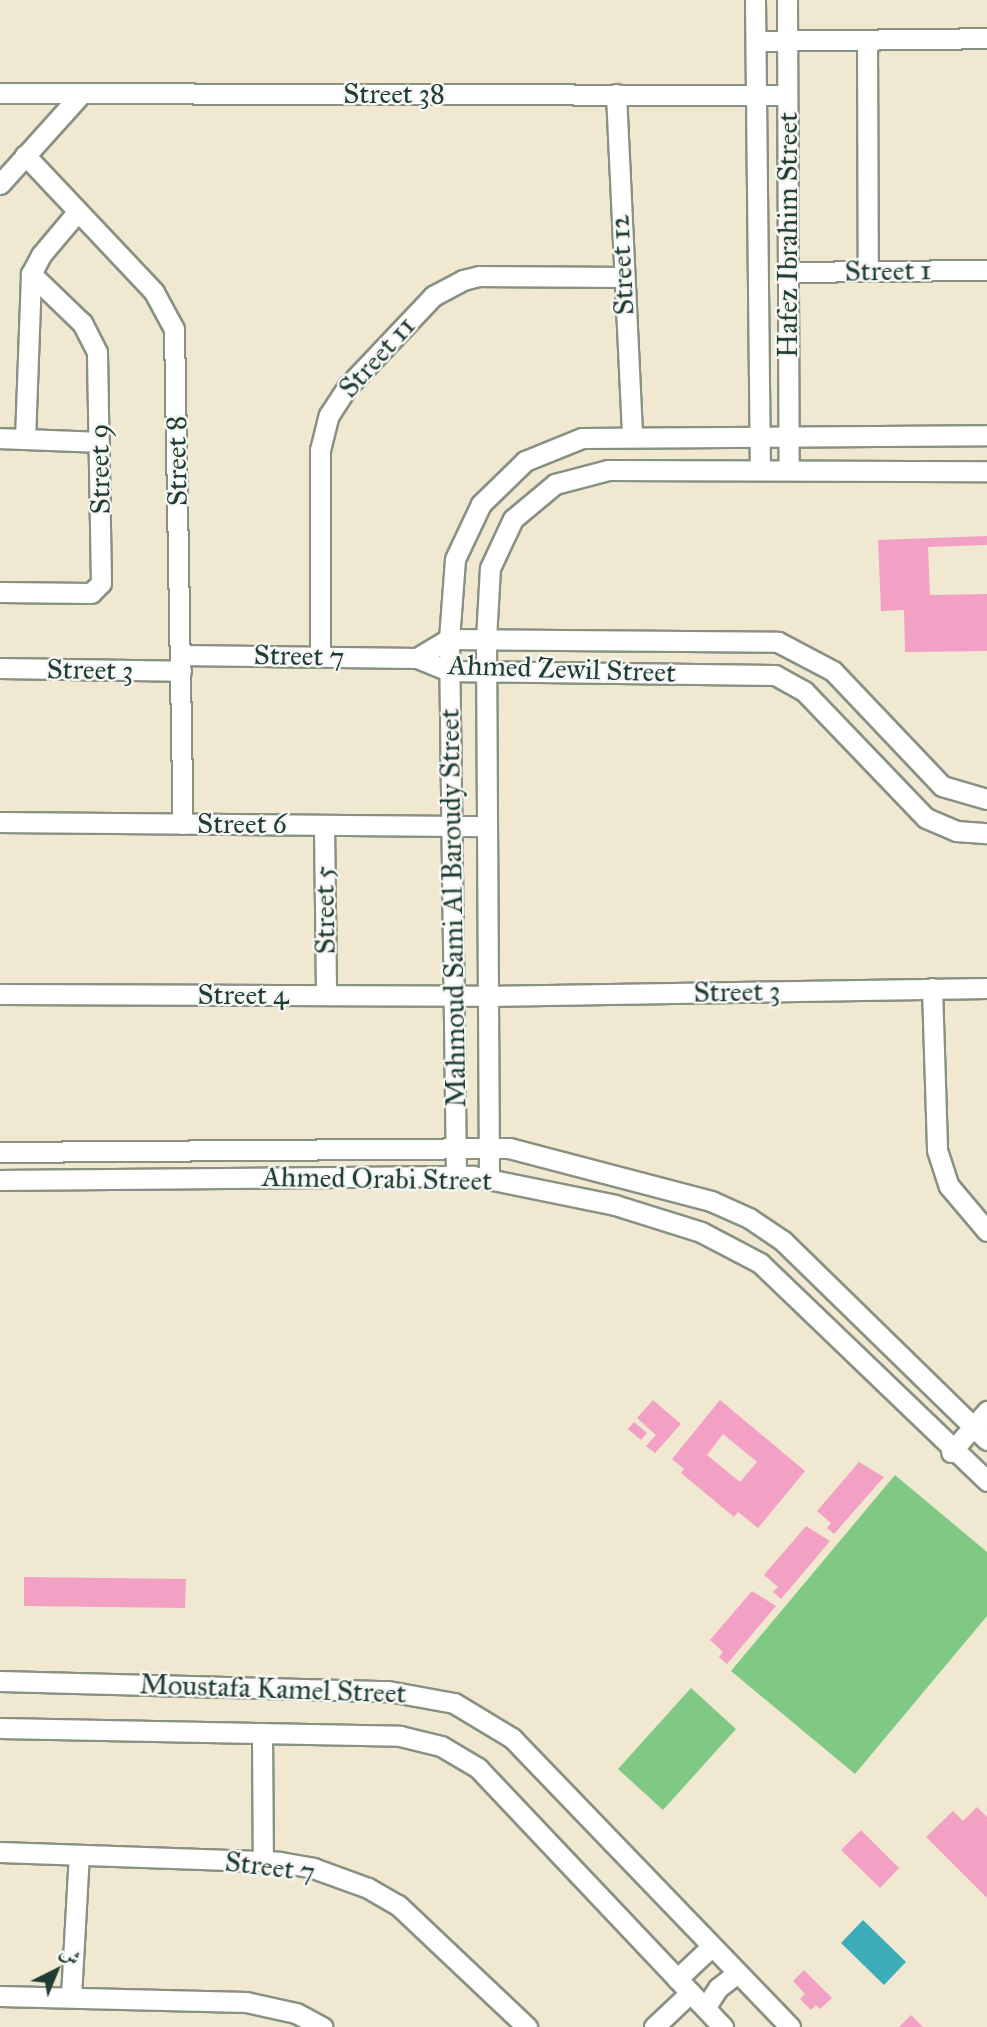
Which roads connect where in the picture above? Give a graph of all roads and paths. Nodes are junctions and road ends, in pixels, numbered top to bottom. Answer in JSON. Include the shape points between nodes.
{"nodes":[{"id":1,"x":755,"y":0,"type":"edge"},
{"id":2,"x":787,"y":0,"type":"edge"},
{"id":3,"x":987,"y":38,"type":"edge"},
{"id":4,"x":787,"y":40,"type":"junction"},
{"id":5,"x":867,"y":40,"type":"junction"},
{"id":6,"x":756,"y":41,"type":"junction"},
{"id":7,"x":0,"y":93,"type":"edge"},
{"id":8,"x":82,"y":93,"type":"junction"},
{"id":9,"x":616,"y":94,"type":"junction"},
{"id":10,"x":756,"y":95,"type":"junction"},
{"id":11,"x":787,"y":95,"type":"junction"},
{"id":12,"x":25,"y":155,"type":"junction"},
{"id":13,"x":0,"y":184,"type":"edge"},
{"id":14,"x":78,"y":211,"type":"junction"},
{"id":15,"x":987,"y":270,"type":"edge"},
{"id":16,"x":868,"y":271,"type":"junction"},
{"id":17,"x":788,"y":272,"type":"junction"},
{"id":18,"x":31,"y":274,"type":"junction"},
{"id":19,"x":622,"y":277,"type":"junction"},
{"id":20,"x":632,"y":435,"type":"junction"},
{"id":21,"x":759,"y":435,"type":"junction"},
{"id":22,"x":789,"y":435,"type":"junction"},
{"id":23,"x":987,"y":435,"type":"edge"},
{"id":24,"x":0,"y":438,"type":"edge"},
{"id":25,"x":25,"y":439,"type":"junction"},
{"id":26,"x":99,"y":442,"type":"junction"},
{"id":27,"x":760,"y":470,"type":"junction"},
{"id":28,"x":789,"y":470,"type":"junction"},
{"id":29,"x":987,"y":471,"type":"edge"},
{"id":30,"x":0,"y":592,"type":"edge"},
{"id":31,"x":449,"y":639,"type":"junction"},
{"id":32,"x":486,"y":639,"type":"junction"},
{"id":33,"x":320,"y":657,"type":"junction"},
{"id":34,"x":417,"y":658,"type":"junction"},
{"id":35,"x":180,"y":663,"type":"junction"},
{"id":36,"x":0,"y":668,"type":"edge"},
{"id":37,"x":450,"y":671,"type":"junction"},
{"id":38,"x":485,"y":671,"type":"junction"},
{"id":39,"x":987,"y":799,"type":"edge"},
{"id":40,"x":0,"y":822,"type":"edge"},
{"id":41,"x":183,"y":824,"type":"junction"},
{"id":42,"x":324,"y":825,"type":"junction"},
{"id":43,"x":451,"y":825,"type":"junction"},
{"id":44,"x":484,"y":826,"type":"junction"},
{"id":45,"x":987,"y":833,"type":"edge"},
{"id":46,"x":932,"y":988,"type":"junction"},
{"id":47,"x":987,"y":988,"type":"edge"},
{"id":48,"x":0,"y":993,"type":"edge"},
{"id":49,"x":326,"y":995,"type":"junction"},
{"id":50,"x":453,"y":996,"type":"junction"},
{"id":51,"x":486,"y":996,"type":"junction"},
{"id":52,"x":456,"y":1147,"type":"junction"},
{"id":53,"x":489,"y":1147,"type":"junction"},
{"id":54,"x":0,"y":1152,"type":"edge"},
{"id":55,"x":456,"y":1175,"type":"junction"},
{"id":56,"x":489,"y":1177,"type":"junction"},
{"id":57,"x":0,"y":1180,"type":"edge"},
{"id":58,"x":987,"y":1231,"type":"edge"},
{"id":59,"x":987,"y":1411,"type":"edge"},
{"id":60,"x":980,"y":1434,"type":"edge"},
{"id":61,"x":951,"y":1452,"type":"junction"},
{"id":62,"x":987,"y":1481,"type":"edge"},
{"id":63,"x":0,"y":1681,"type":"edge"},
{"id":64,"x":0,"y":1728,"type":"edge"},
{"id":65,"x":262,"y":1733,"type":"junction"},
{"id":66,"x":0,"y":1852,"type":"edge"},
{"id":67,"x":79,"y":1855,"type":"junction"},
{"id":68,"x":263,"y":1861,"type":"junction"},
{"id":69,"x":711,"y":1947,"type":"junction"},
{"id":70,"x":737,"y":1973,"type":"junction"},
{"id":71,"x":684,"y":1986,"type":"junction"},
{"id":72,"x":0,"y":1996,"type":"edge"},
{"id":73,"x":71,"y":1997,"type":"junction"},
{"id":74,"x":705,"y":2008,"type":"junction"},
{"id":75,"x":322,"y":2027,"type":"edge"},
{"id":76,"x":527,"y":2027,"type":"edge"},
{"id":77,"x":654,"y":2027,"type":"edge"},
{"id":78,"x":723,"y":2027,"type":"edge"},
{"id":79,"x":790,"y":2027,"type":"edge"}],
"edges":[{"from":1,"to":6,"type":"street","name":"Hafez Ibrahim Street"},
{"from":2,"to":4,"type":"street","name":"Hafez Ibrahim Street"},
{"from":3,"to":5,"type":"street"},
{"from":4,"to":5,"type":"street"},
{"from":4,"to":6,"type":"street"},
{"from":4,"to":11,"type":"street","name":"Hafez Ibrahim Street"},
{"from":5,"to":16,"type":"street"},
{"from":6,"to":10,"type":"street","name":"Hafez Ibrahim Street"},
{"from":7,"to":8,"type":"street","name":"Street 38"},
{"from":8,"to":9,"type":"street","name":"Street 38"},
{"from":8,"to":12,"type":"street"},
{"from":9,"to":10,"type":"street","name":"Street 38"},
{"from":9,"to":19,"type":"street","name":"Street 12"},
{"from":10,"to":11,"type":"street","name":"Street 38"},
{"from":10,"to":21,"type":"street","name":"Hafez Ibrahim Street"},
{"from":11,"to":17,"type":"street","name":"Hafez Ibrahim Street"},
{"from":12,"to":13,"type":"street"},
{"from":12,"to":14,"type":"street","name":"Street 8"},
{"from":14,"to":18,"type":"street","via":[[41,254]]},
{"from":14,"to":35,"type":"street","name":"Street 8","via":[[163,303],[174,329]]},
{"from":15,"to":16,"type":"street","name":"Street 1"},
{"from":16,"to":17,"type":"street","name":"Street 1"},
{"from":17,"to":22,"type":"street","name":"Hafez Ibrahim Street"},
{"from":18,"to":25,"type":"street"},
{"from":18,"to":26,"type":"street","name":"Street 9","via":[[94,341]]},
{"from":19,"to":20,"type":"street","name":"Street 12"},
{"from":19,"to":33,"type":"street","name":"Street 11","via":[[479,276],[463,280],[433,296],[348,386],[328,415],[320,450]]},
{"from":20,"to":21,"type":"street","name":"Mahmoud Sami Al Baroudy Street"},
{"from":20,"to":31,"type":"street","name":"Mahmoud Sami Al Baroudy Street","via":[[583,438],[553,447],[501,481],[465,530],[455,559]]},
{"from":21,"to":22,"type":"street","name":"Mahmoud Sami Al Baroudy Street"},
{"from":21,"to":27,"type":"street","name":"Hafez Ibrahim Street"},
{"from":22,"to":23,"type":"street","name":"Mahmoud Sami Al Baroudy Street"},
{"from":22,"to":28,"type":"street","name":"Hafez Ibrahim Street"},
{"from":24,"to":25,"type":"street"},
{"from":25,"to":26,"type":"street"},
{"from":26,"to":30,"type":"street","name":"Street 9","via":[[102,576],[97,589],[84,594]]},
{"from":27,"to":28,"type":"street","name":"Mahmoud Sami Al Baroudy Street"},
{"from":27,"to":32,"type":"street","name":"Mahmoud Sami Al Baroudy Street","via":[[608,470],[555,484],[513,519],[499,542],[490,568]]},
{"from":28,"to":29,"type":"street","name":"Mahmoud Sami Al Baroudy Street"},
{"from":31,"to":32,"type":"street","name":"Ahmed Zewil Street"},
{"from":31,"to":34,"type":"street","name":"Ahmed Zewil Street"},
{"from":31,"to":37,"type":"street","name":"Mahmoud Sami Al Baroudy Street"},
{"from":32,"to":38,"type":"street","name":"Mahmoud Sami Al Baroudy Street"},
{"from":32,"to":39,"type":"street","name":"Ahmed Zewil Street","via":[[778,642],[807,653],[833,671],[942,786]]},
{"from":33,"to":34,"type":"street","name":"Street 7"},
{"from":33,"to":35,"type":"street","name":"Street 7"},
{"from":34,"to":37,"type":"street","name":"Ahmed Zewil Street"},
{"from":35,"to":36,"type":"street","name":"Street 3"},
{"from":35,"to":41,"type":"street","name":"Street 8"},
{"from":37,"to":38,"type":"street","name":"Ahmed Zewil Street"},
{"from":37,"to":43,"type":"street","name":"Mahmoud Sami Al Baroudy Street"},
{"from":38,"to":44,"type":"street","name":"Mahmoud Sami Al Baroudy Street"},
{"from":38,"to":45,"type":"street","name":"Ahmed Zewil Street","via":[[785,678],[804,691],[926,818],[956,831]]},
{"from":40,"to":41,"type":"street","name":"Street 6"},
{"from":41,"to":42,"type":"street","name":"Street 6"},
{"from":42,"to":43,"type":"street","name":"Street 6"},
{"from":42,"to":49,"type":"street","name":"Street 5"},
{"from":43,"to":44,"type":"street","name":"Street 6"},
{"from":43,"to":50,"type":"street","name":"Mahmoud Sami Al Baroudy Street"},
{"from":44,"to":51,"type":"street","name":"Mahmoud Sami Al Baroudy Street"},
{"from":46,"to":47,"type":"street","name":"Street 3"},
{"from":46,"to":51,"type":"street","name":"Street 3"},
{"from":46,"to":58,"type":"street","via":[[937,1150],[949,1186]]},
{"from":48,"to":49,"type":"street","name":"Street 4"},
{"from":49,"to":50,"type":"street","name":"Street 4"},
{"from":50,"to":51,"type":"street","name":"Street 4"},
{"from":50,"to":52,"type":"street","name":"Mahmoud Sami Al Baroudy Street"},
{"from":51,"to":53,"type":"street","name":"Mahmoud Sami Al Baroudy Street"},
{"from":52,"to":53,"type":"street","name":"Ahmed Orabi Street"},
{"from":52,"to":54,"type":"street","name":"Ahmed Orabi Street"},
{"from":52,"to":55,"type":"street","name":"Mahmoud Sami Al Baroudy Street"},
{"from":53,"to":56,"type":"street","name":"Mahmoud Sami Al Baroudy Street"},
{"from":53,"to":60,"type":"street","name":"Ahmed Orabi Street","via":[[567,1161],[711,1201],[749,1217],[783,1241]]},
{"from":55,"to":56,"type":"street","name":"Ahmed Orabi Street"},
{"from":55,"to":57,"type":"street","name":"Ahmed Orabi Street"},
{"from":56,"to":61,"type":"street","name":"Ahmed Orabi Street","via":[[615,1205],[741,1250],[776,1277]]},
{"from":59,"to":60,"type":"street"},
{"from":60,"to":61,"type":"street"},
{"from":61,"to":62,"type":"street","name":"Ahmed Orabi Street"},
{"from":63,"to":69,"type":"street","name":"Moustafa Kamel Street","via":[[388,1690],[454,1703],[512,1738]]},
{"from":64,"to":65,"type":"street","name":"Moustafa Kamel Street"},
{"from":65,"to":68,"type":"street"},
{"from":65,"to":71,"type":"street","name":"Moustafa Kamel Street","via":[[400,1736],[460,1755]]},
{"from":66,"to":67,"type":"street","name":"Street 7"},
{"from":67,"to":68,"type":"street","name":"Street 7"},
{"from":67,"to":73,"type":"street"},
{"from":68,"to":76,"type":"street","name":"Street 7","via":[[313,1868],[384,1895],[412,1916]]},
{"from":69,"to":70,"type":"street","name":"Moustafa Kamel Street"},
{"from":69,"to":71,"type":"street"},
{"from":70,"to":74,"type":"street","via":[[718,1988]]},
{"from":70,"to":79,"type":"street","name":"Moustafa Kamel Street"},
{"from":71,"to":74,"type":"street","name":"Moustafa Kamel Street"},
{"from":71,"to":77,"type":"street"},
{"from":72,"to":73,"type":"street"},
{"from":73,"to":75,"type":"street","via":[[246,2003],[296,2013]]},
{"from":74,"to":78,"type":"street","name":"Moustafa Kamel Street"}]}
